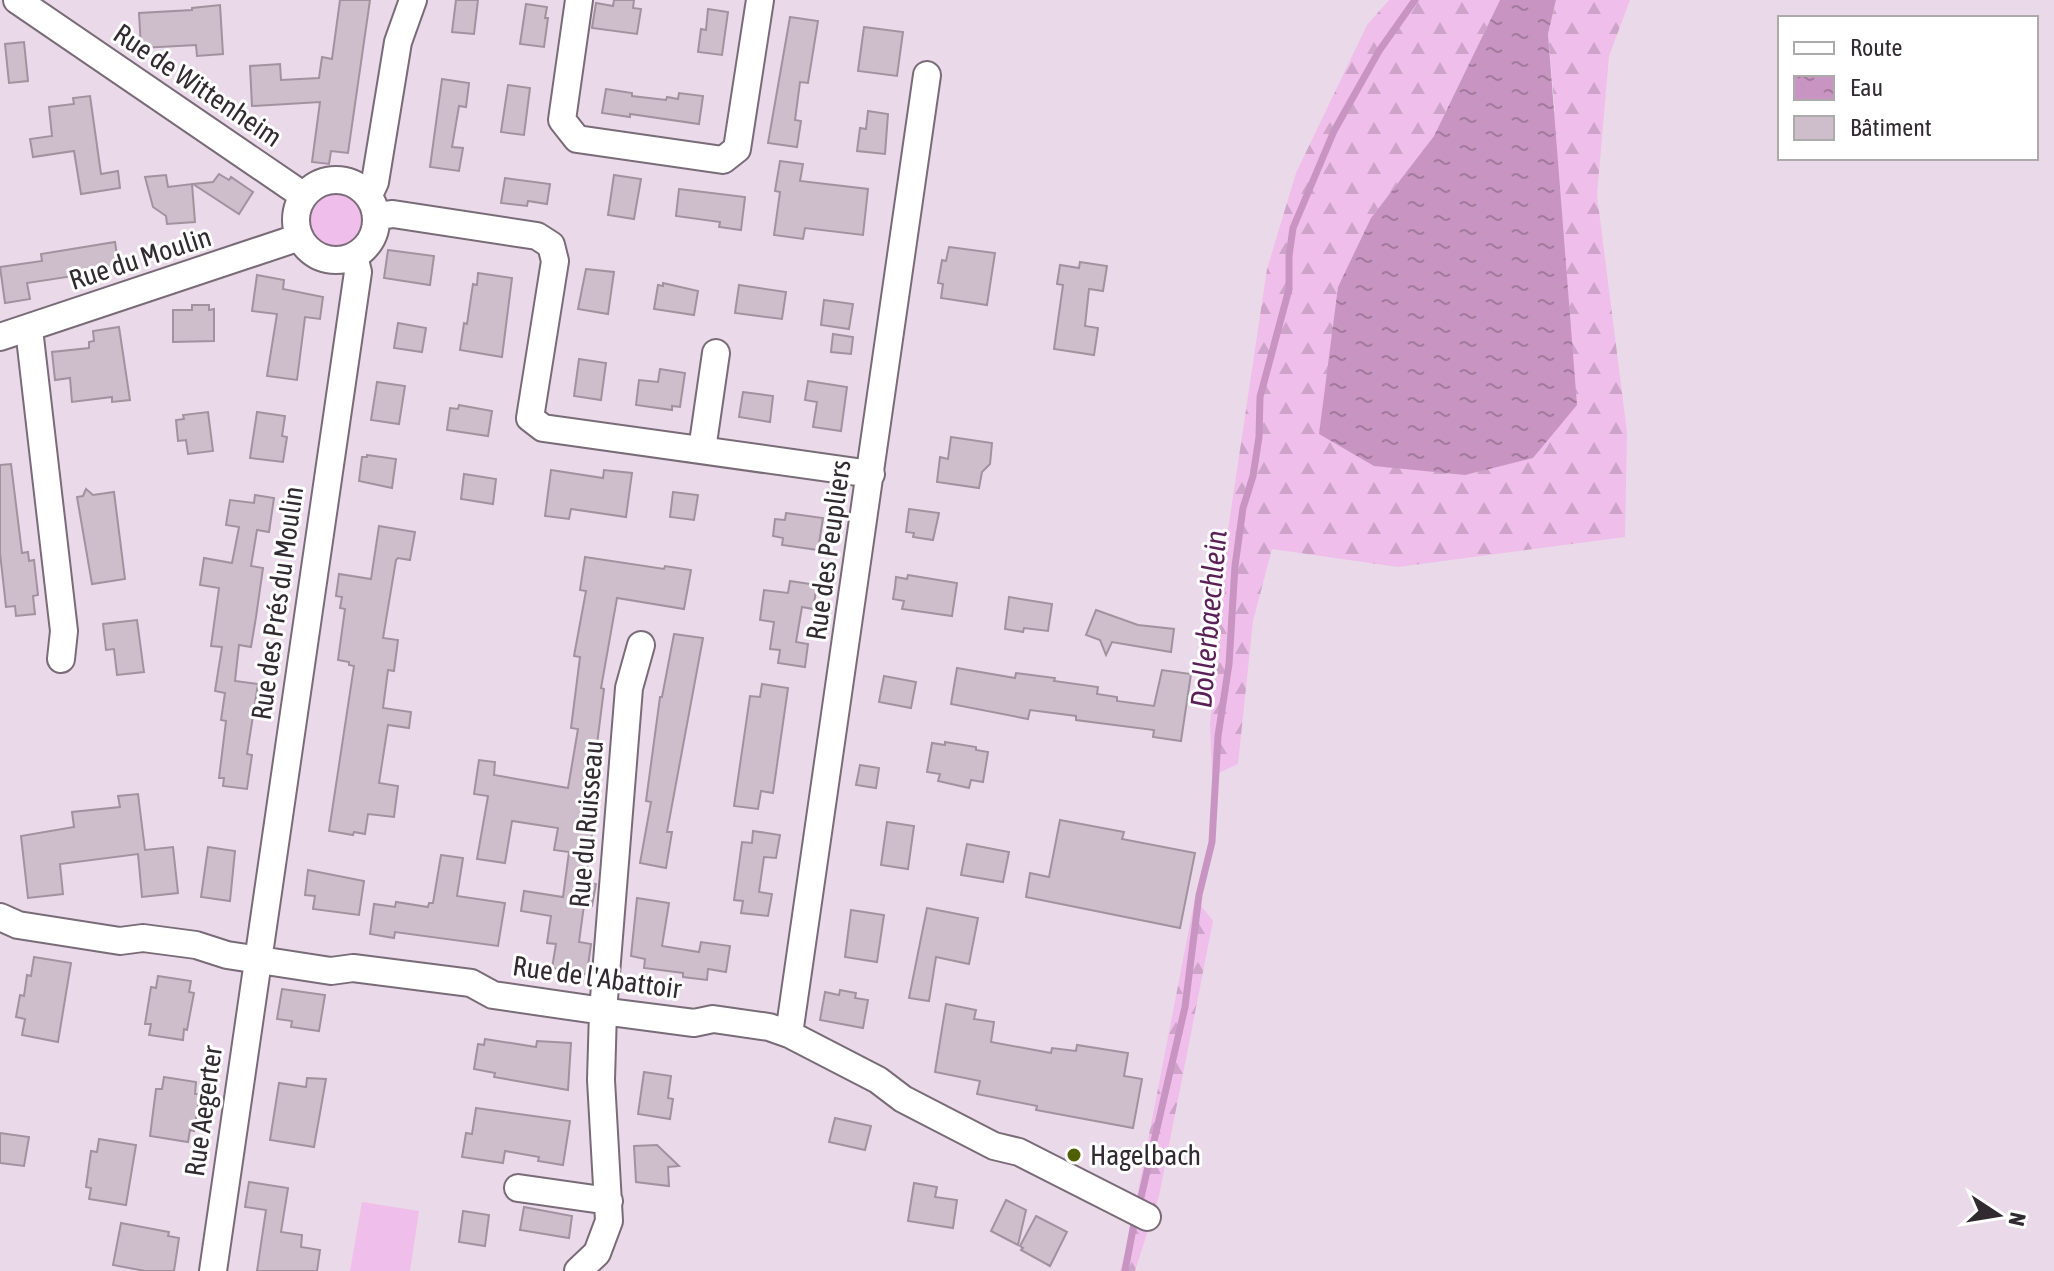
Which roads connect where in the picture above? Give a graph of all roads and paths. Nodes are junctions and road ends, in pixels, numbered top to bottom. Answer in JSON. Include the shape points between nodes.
{"nodes":[{"id":1,"x":17,"y":0,"type":"edge"},
{"id":2,"x":413,"y":0,"type":"edge"},
{"id":3,"x":579,"y":0,"type":"edge"},
{"id":4,"x":760,"y":0,"type":"edge"},
{"id":5,"x":927,"y":75,"type":"dead end"},
{"id":6,"x":304,"y":196,"type":"junction"},
{"id":7,"x":373,"y":206,"type":"junction"},
{"id":8,"x":300,"y":237,"type":"junction"},
{"id":9,"x":354,"y":256,"type":"junction"},
{"id":10,"x":29,"y":329,"type":"junction"},
{"id":11,"x":0,"y":337,"type":"edge"},
{"id":12,"x":716,"y":353,"type":"dead end"},
{"id":13,"x":702,"y":450,"type":"junction"},
{"id":14,"x":871,"y":474,"type":"junction"},
{"id":15,"x":641,"y":645,"type":"dead end"},
{"id":16,"x":61,"y":659,"type":"dead end"},
{"id":17,"x":0,"y":917,"type":"edge"},
{"id":18,"x":257,"y":959,"type":"junction"},
{"id":19,"x":603,"y":1011,"type":"junction"},
{"id":20,"x":789,"y":1034,"type":"junction"},
{"id":21,"x":518,"y":1188,"type":"dead end"},
{"id":22,"x":609,"y":1201,"type":"junction"},
{"id":23,"x":1147,"y":1217,"type":"dead end"},
{"id":24,"x":213,"y":1271,"type":"edge"},
{"id":25,"x":578,"y":1271,"type":"edge"}],
"edges":[{"from":1,"to":6,"type":"street","name":"Rue de Wittenheim"},
{"from":2,"to":7,"type":"street","via":[[398,42]]},
{"from":3,"to":4,"type":"street","via":[[562,120],[577,139],[723,160],[737,149]]},
{"from":5,"to":14,"type":"street","name":"Rue des Peupliers"},
{"from":6,"to":7,"type":"street","via":[[312,187],[336,179],[348,181]]},
{"from":6,"to":8,"type":"street","via":[[296,216]]},
{"from":7,"to":9,"type":"street","via":[[372,240]]},
{"from":7,"to":13,"type":"street","via":[[393,214],[537,236],[551,245],[555,261],[530,418],[543,428]]},
{"from":8,"to":9,"type":"street","via":[[317,256]]},
{"from":8,"to":10,"type":"street","name":"Rue du Moulin"},
{"from":9,"to":18,"type":"street","name":"Rue des Prés du Moulin","via":[[358,272]]},
{"from":10,"to":11,"type":"street","name":"Rue du Moulin"},
{"from":10,"to":16,"type":"street","via":[[64,631]]},
{"from":12,"to":13,"type":"street"},
{"from":13,"to":14,"type":"street"},
{"from":14,"to":20,"type":"street","name":"Rue des Peupliers"},
{"from":15,"to":19,"type":"street","name":"Rue du Ruisseau","via":[[629,688]]},
{"from":17,"to":18,"type":"street","name":"Rue de l'Abattoir","via":[[18,925],[120,941],[143,938],[196,945]]},
{"from":18,"to":19,"type":"street","name":"Rue de l'Abattoir","via":[[471,983],[493,995]]},
{"from":18,"to":24,"type":"street","name":"Rue Aegerter"},
{"from":19,"to":20,"type":"street","name":"Rue de l'Abattoir","via":[[694,1023],[713,1019]]},
{"from":19,"to":22,"type":"street","name":"Rue du Ruisseau","via":[[601,1080]]},
{"from":20,"to":23,"type":"street","name":"Rue de l'Abattoir","via":[[994,1146],[1019,1152]]},
{"from":21,"to":22,"type":"street"},
{"from":22,"to":25,"type":"street","name":"Rue du Ruisseau","via":[[609,1221],[597,1253]]}]}
